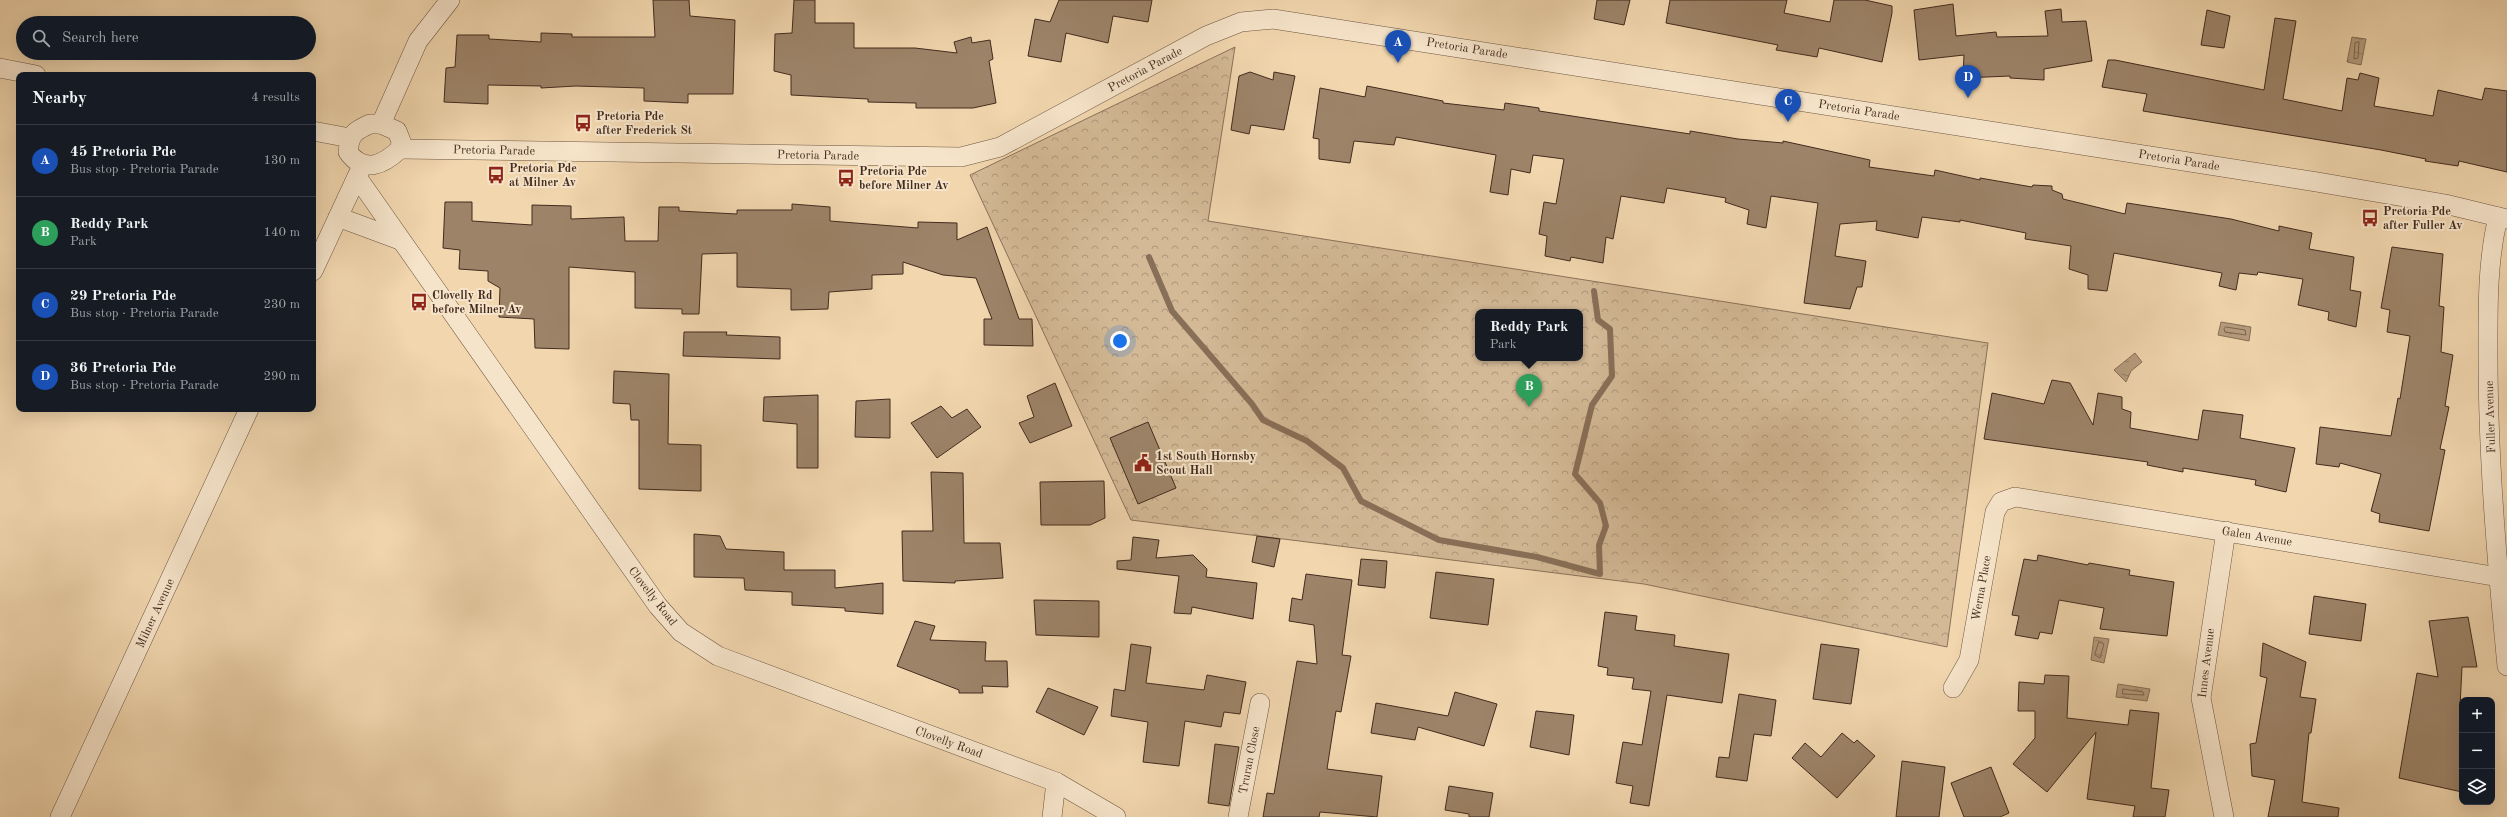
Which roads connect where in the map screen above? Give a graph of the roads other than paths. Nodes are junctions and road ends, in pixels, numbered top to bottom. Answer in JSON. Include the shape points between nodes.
{"nodes":[{"id":1,"x":450,"y":0,"type":"edge"},
{"id":2,"x":0,"y":68,"type":"edge"},
{"id":3,"x":21,"y":72,"type":"edge"},
{"id":4,"x":381,"y":124,"type":"junction"},
{"id":5,"x":316,"y":132,"type":"edge"},
{"id":6,"x":350,"y":138,"type":"junction"},
{"id":7,"x":400,"y":149,"type":"junction"},
{"id":8,"x":360,"y":171,"type":"junction"},
{"id":9,"x":338,"y":217,"type":"junction"},
{"id":10,"x":2502,"y":218,"type":"edge"},
{"id":11,"x":400,"y":240,"type":"junction"},
{"id":12,"x":316,"y":265,"type":"edge"},
{"id":13,"x":248,"y":412,"type":"edge"},
{"id":14,"x":2015,"y":497,"type":"joint"},
{"id":15,"x":2226,"y":531,"type":"junction"},
{"id":16,"x":2499,"y":577,"type":"junction"},
{"id":17,"x":2507,"y":666,"type":"edge"},
{"id":18,"x":1953,"y":688,"type":"dead end"},
{"id":19,"x":1260,"y":703,"type":"dead end"},
{"id":20,"x":1056,"y":782,"type":"junction"},
{"id":21,"x":60,"y":817,"type":"edge"},
{"id":22,"x":1052,"y":817,"type":"edge"},
{"id":23,"x":1116,"y":817,"type":"edge"},
{"id":24,"x":1238,"y":817,"type":"edge"},
{"id":25,"x":2224,"y":817,"type":"edge"}],
"edges":[{"from":1,"to":4,"type":"street","via":[[418,41]]},
{"from":2,"to":3,"type":"street"},
{"from":4,"to":6,"type":"street","via":[[370,124],[358,129]]},
{"from":4,"to":7,"type":"street","via":[[397,131],[401,141]]},
{"from":5,"to":6,"type":"street"},
{"from":6,"to":8,"type":"street","via":[[348,152]]},
{"from":7,"to":8,"type":"street","via":[[380,164]]},
{"from":7,"to":10,"type":"street","name":"Pretoria Parade","via":[[961,157],[1000,147],[1206,36],[1241,22],[1273,19],[2317,182],[2445,204]]},
{"from":8,"to":9,"type":"street"},
{"from":8,"to":11,"type":"street","name":"Clovelly Road"},
{"from":9,"to":11,"type":"street"},
{"from":9,"to":12,"type":"street"},
{"from":10,"to":16,"type":"street","name":"Fuller Avenue","via":[[2491,245],[2488,285],[2488,382]]},
{"from":11,"to":20,"type":"street","name":"Clovelly Road","via":[[658,606],[681,632],[718,656]]},
{"from":13,"to":21,"type":"street","name":"Milner Avenue"},
{"from":14,"to":15,"type":"street","name":"Galen Avenue"},
{"from":14,"to":18,"type":"street","name":"Werna Place","via":[[2001,502],[1995,512],[1969,660]]},
{"from":15,"to":16,"type":"street","name":"Galen Avenue"},
{"from":15,"to":25,"type":"street","name":"Innes Avenue","via":[[2201,698]]},
{"from":16,"to":17,"type":"street","name":"Fuller Avenue"},
{"from":19,"to":24,"type":"street","name":"Truran Close"},
{"from":20,"to":22,"type":"street"},
{"from":20,"to":23,"type":"street","name":"Clovelly Road"}]}
